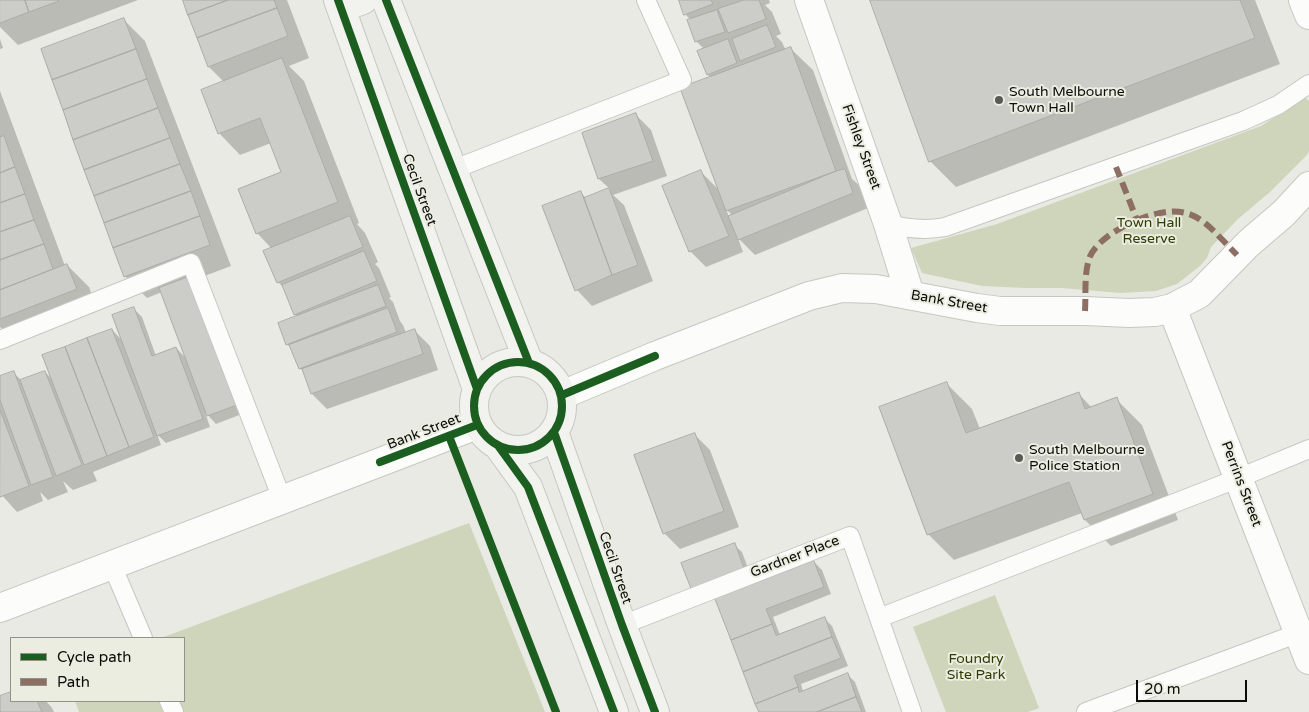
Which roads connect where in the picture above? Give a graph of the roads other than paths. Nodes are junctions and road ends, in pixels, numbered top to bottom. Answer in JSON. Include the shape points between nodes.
{"nodes":[{"id":1,"x":386,"y":0,"type":"edge"},
{"id":2,"x":646,"y":0,"type":"edge"},
{"id":3,"x":808,"y":0,"type":"edge"},
{"id":4,"x":1303,"y":0,"type":"edge"},
{"id":5,"x":347,"y":3,"type":"edge"},
{"id":6,"x":1309,"y":15,"type":"edge"},
{"id":7,"x":1309,"y":84,"type":"edge"},
{"id":8,"x":452,"y":170,"type":"junction"},
{"id":9,"x":1309,"y":186,"type":"edge"},
{"id":10,"x":888,"y":224,"type":"junction"},
{"id":11,"x":910,"y":294,"type":"junction"},
{"id":12,"x":1172,"y":308,"type":"junction"},
{"id":13,"x":0,"y":340,"type":"edge"},
{"id":14,"x":529,"y":363,"type":"junction"},
{"id":15,"x":477,"y":389,"type":"junction"},
{"id":16,"x":562,"y":395,"type":"junction"},
{"id":17,"x":477,"y":424,"type":"junction"},
{"id":18,"x":554,"y":432,"type":"junction"},
{"id":19,"x":499,"y":447,"type":"junction"},
{"id":20,"x":1309,"y":449,"type":"edge"},
{"id":21,"x":1239,"y":478,"type":"junction"},
{"id":22,"x":282,"y":499,"type":"junction"},
{"id":23,"x":112,"y":565,"type":"junction"},
{"id":24,"x":0,"y":608,"type":"edge"},
{"id":25,"x":879,"y":618,"type":"junction"},
{"id":26,"x":1300,"y":621,"type":"edge"},
{"id":27,"x":622,"y":624,"type":"junction"},
{"id":28,"x":143,"y":637,"type":"edge"},
{"id":29,"x":1309,"y":660,"type":"edge"},
{"id":30,"x":614,"y":712,"type":"edge"},
{"id":31,"x":655,"y":712,"type":"edge"},
{"id":32,"x":912,"y":712,"type":"edge"},
{"id":33,"x":1086,"y":712,"type":"edge"}],
"edges":[{"from":1,"to":8,"type":"street"},
{"from":2,"to":8,"type":"lane","via":[[682,80]]},
{"from":3,"to":10,"type":"street","name":"Fishley Street"},
{"from":4,"to":6,"type":"street"},
{"from":5,"to":15,"type":"street","name":"Cecil Street"},
{"from":7,"to":10,"type":"lane","via":[[1261,114],[953,225],[928,230]]},
{"from":8,"to":14,"type":"street"},
{"from":9,"to":12,"type":"street","name":"Bank Street","via":[[1199,294]]},
{"from":10,"to":11,"type":"street","name":"Fishley Street"},
{"from":11,"to":12,"type":"street","name":"Bank Street","via":[[1000,311],[1115,314]]},
{"from":11,"to":16,"type":"street","name":"Bank Street","via":[[849,288],[820,293]]},
{"from":12,"to":21,"type":"street","name":"Perrins Street"},
{"from":13,"to":22,"type":"lane","via":[[191,263]]},
{"from":14,"to":15,"type":"street","via":[[514,362],[500,366],[485,376]]},
{"from":14,"to":16,"type":"street","via":[[543,369],[555,381]]},
{"from":15,"to":17,"type":"street","via":[[474,404]]},
{"from":16,"to":18,"type":"street","via":[[563,411],[559,427]]},
{"from":17,"to":19,"type":"street"},
{"from":17,"to":22,"type":"street","name":"Bank Street"},
{"from":18,"to":19,"type":"street","via":[[549,440],[531,450]]},
{"from":18,"to":27,"type":"street","name":"Cecil Street"},
{"from":19,"to":30,"type":"street","via":[[528,487]]},
{"from":20,"to":21,"type":"lane"},
{"from":21,"to":25,"type":"lane"},
{"from":21,"to":26,"type":"street","name":"Perrins Street"},
{"from":22,"to":23,"type":"street","name":"Bank Street"},
{"from":23,"to":24,"type":"street","name":"Bank Street"},
{"from":23,"to":28,"type":"lane"},
{"from":25,"to":27,"type":"lane","name":"Gardner Place","via":[[850,536]]},
{"from":25,"to":32,"type":"lane","name":"Gardner Place"},
{"from":26,"to":29,"type":"street","name":"Perrins Street"},
{"from":26,"to":33,"type":"lane"},
{"from":27,"to":31,"type":"street","name":"Cecil Street"}]}
